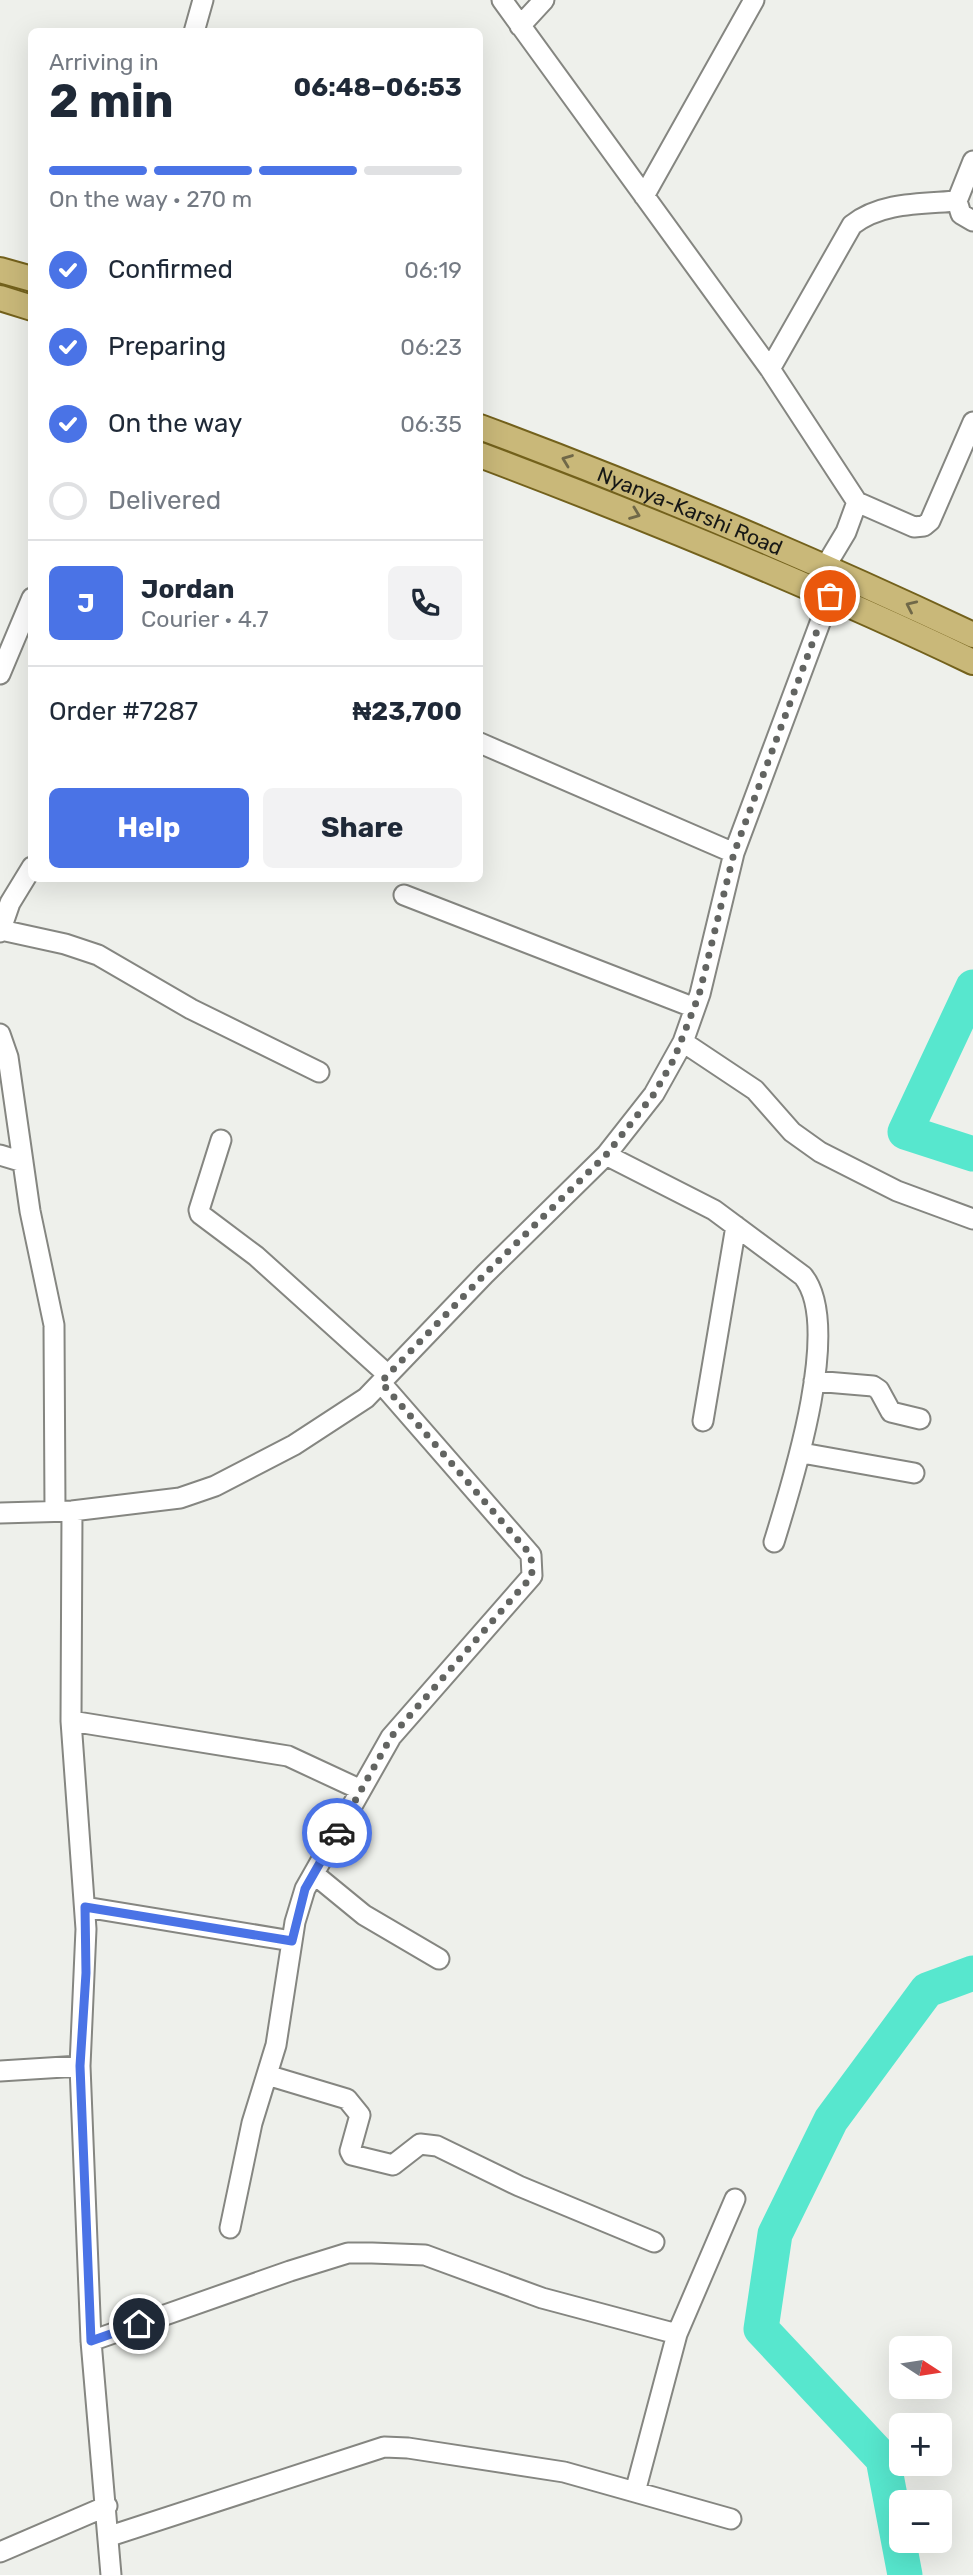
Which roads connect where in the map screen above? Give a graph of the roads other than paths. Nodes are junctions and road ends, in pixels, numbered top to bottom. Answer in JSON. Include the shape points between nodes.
{"nodes":[{"id":1,"x":203,"y":0,"type":"edge"},
{"id":2,"x":502,"y":0,"type":"edge"},
{"id":3,"x":544,"y":0,"type":"edge"},
{"id":4,"x":754,"y":0,"type":"edge"},
{"id":5,"x":520,"y":26,"type":"junction"},
{"id":6,"x":195,"y":28,"type":"edge"},
{"id":7,"x":973,"y":161,"type":"edge"},
{"id":8,"x":644,"y":196,"type":"junction"},
{"id":9,"x":957,"y":201,"type":"junction"},
{"id":10,"x":973,"y":221,"type":"edge"},
{"id":11,"x":0,"y":270,"type":"edge"},
{"id":12,"x":28,"y":278,"type":"edge"},
{"id":13,"x":0,"y":298,"type":"edge"},
{"id":14,"x":28,"y":307,"type":"edge"},
{"id":15,"x":770,"y":369,"type":"junction"},
{"id":16,"x":973,"y":422,"type":"edge"},
{"id":17,"x":483,"y":428,"type":"edge"},
{"id":18,"x":483,"y":456,"type":"edge"},
{"id":19,"x":857,"y":502,"type":"junction"},
{"id":20,"x":825,"y":566,"type":"junction"},
{"id":21,"x":830,"y":596,"type":"junction"},
{"id":22,"x":28,"y":607,"type":"edge"},
{"id":23,"x":973,"y":635,"type":"edge"},
{"id":24,"x":973,"y":662,"type":"edge"},
{"id":25,"x":2,"y":667,"type":"edge"},
{"id":26,"x":483,"y":744,"type":"edge"},
{"id":27,"x":734,"y":853,"type":"junction"},
{"id":28,"x":28,"y":874,"type":"edge"},
{"id":29,"x":404,"y":895,"type":"dead end"},
{"id":30,"x":0,"y":931,"type":"edge"},
{"id":31,"x":695,"y":1008,"type":"junction"},
{"id":32,"x":0,"y":1034,"type":"edge"},
{"id":33,"x":683,"y":1042,"type":"junction"},
{"id":34,"x":319,"y":1072,"type":"dead end"},
{"id":35,"x":221,"y":1140,"type":"dead end"},
{"id":36,"x":0,"y":1155,"type":"edge"},
{"id":37,"x":606,"y":1155,"type":"junction"},
{"id":38,"x":23,"y":1162,"type":"junction"},
{"id":39,"x":973,"y":1219,"type":"edge"},
{"id":40,"x":736,"y":1226,"type":"junction"},
{"id":41,"x":385,"y":1379,"type":"junction"},
{"id":42,"x":814,"y":1381,"type":"junction"},
{"id":43,"x":920,"y":1419,"type":"dead end"},
{"id":44,"x":703,"y":1421,"type":"dead end"},
{"id":45,"x":802,"y":1452,"type":"junction"},
{"id":46,"x":914,"y":1473,"type":"dead end"},
{"id":47,"x":64,"y":1511,"type":"junction"},
{"id":48,"x":0,"y":1513,"type":"edge"},
{"id":49,"x":774,"y":1542,"type":"dead end"},
{"id":50,"x":71,"y":1721,"type":"junction"},
{"id":51,"x":361,"y":1790,"type":"junction"},
{"id":52,"x":314,"y":1874,"type":"junction"},
{"id":53,"x":85,"y":1907,"type":"junction"},
{"id":54,"x":292,"y":1941,"type":"junction"},
{"id":55,"x":439,"y":1959,"type":"dead end"},
{"id":56,"x":80,"y":2066,"type":"junction"},
{"id":57,"x":0,"y":2071,"type":"edge"},
{"id":58,"x":267,"y":2075,"type":"junction"},
{"id":59,"x":735,"y":2199,"type":"dead end"},
{"id":60,"x":230,"y":2228,"type":"dead end"},
{"id":61,"x":654,"y":2242,"type":"dead end"},
{"id":62,"x":677,"y":2334,"type":"junction"},
{"id":63,"x":91,"y":2341,"type":"junction"},
{"id":64,"x":635,"y":2492,"type":"junction"},
{"id":65,"x":107,"y":2506,"type":"junction"},
{"id":66,"x":731,"y":2519,"type":"dead end"},
{"id":67,"x":110,"y":2536,"type":"junction"},
{"id":68,"x":0,"y":2552,"type":"edge"},
{"id":69,"x":111,"y":2575,"type":"edge"}],
"edges":[{"from":1,"to":6,"type":"street"},
{"from":2,"to":5,"type":"street"},
{"from":3,"to":5,"type":"street"},
{"from":4,"to":8,"type":"street"},
{"from":5,"to":8,"type":"street"},
{"from":7,"to":9,"type":"street"},
{"from":8,"to":15,"type":"street"},
{"from":9,"to":10,"type":"street","via":[[961,214]]},
{"from":9,"to":15,"type":"street","via":[[882,209],[866,213],[852,225]]},
{"from":11,"to":12,"type":"main road"},
{"from":13,"to":14,"type":"main road"},
{"from":15,"to":19,"type":"street"},
{"from":16,"to":19,"type":"street","via":[[924,526],[914,527]]},
{"from":20,"to":17,"type":"main road","name":"Nyanya-Karshi Road","one_way":true},
{"from":18,"to":21,"type":"main road","name":"Nyanya-Karshi Road","one_way":true},
{"from":19,"to":20,"type":"street","via":[[846,532]]},
{"from":23,"to":20,"type":"main road","name":"Nyanya-Karshi Road","one_way":true},
{"from":21,"to":24,"type":"main road","name":"Nyanya-Karshi Road"},
{"from":21,"to":27,"type":"street"},
{"from":22,"to":25,"type":"street"},
{"from":26,"to":27,"type":"street"},
{"from":27,"to":31,"type":"street"},
{"from":28,"to":30,"type":"street"},
{"from":29,"to":31,"type":"street"},
{"from":30,"to":34,"type":"street","via":[[98,955],[191,1009]]},
{"from":31,"to":33,"type":"street"},
{"from":32,"to":38,"type":"street","via":[[8,1058]]},
{"from":33,"to":37,"type":"street","via":[[654,1094]]},
{"from":33,"to":39,"type":"street","via":[[755,1090],[792,1132],[821,1152],[897,1191]]},
{"from":35,"to":41,"type":"street","via":[[200,1214],[256,1256]]},
{"from":36,"to":38,"type":"street"},
{"from":37,"to":40,"type":"street"},
{"from":37,"to":41,"type":"street"},
{"from":38,"to":47,"type":"street","via":[[54,1325]]},
{"from":40,"to":42,"type":"street","via":[[812,1287],[818,1306]]},
{"from":40,"to":44,"type":"street"},
{"from":41,"to":47,"type":"street","via":[[366,1398],[293,1445],[215,1486],[180,1498]]},
{"from":41,"to":51,"type":"street","via":[[531,1555],[534,1566],[532,1576],[391,1737]]},
{"from":42,"to":43,"type":"street","via":[[873,1386],[891,1412]]},
{"from":42,"to":45,"type":"street"},
{"from":45,"to":46,"type":"street"},
{"from":45,"to":49,"type":"street"},
{"from":47,"to":48,"type":"street"},
{"from":47,"to":50,"type":"street"},
{"from":50,"to":51,"type":"street","via":[[288,1756]]},
{"from":50,"to":53,"type":"street"},
{"from":51,"to":52,"type":"street"},
{"from":52,"to":54,"type":"street"},
{"from":52,"to":55,"type":"street","via":[[364,1914]]},
{"from":53,"to":54,"type":"street"},
{"from":53,"to":56,"type":"street"},
{"from":54,"to":58,"type":"street"},
{"from":56,"to":57,"type":"street"},
{"from":56,"to":63,"type":"street"},
{"from":58,"to":60,"type":"street"},
{"from":58,"to":61,"type":"street","via":[[355,2105],[360,2115],[352,2155],[393,2165],[420,2144],[437,2146]]},
{"from":59,"to":62,"type":"street"},
{"from":62,"to":63,"type":"street","via":[[542,2298],[425,2255],[348,2253]]},
{"from":62,"to":64,"type":"street"},
{"from":63,"to":65,"type":"street"},
{"from":64,"to":66,"type":"street"},
{"from":64,"to":67,"type":"street","via":[[564,2472],[384,2447]]},
{"from":65,"to":67,"type":"street"},
{"from":65,"to":68,"type":"street"},
{"from":67,"to":69,"type":"street"}]}
